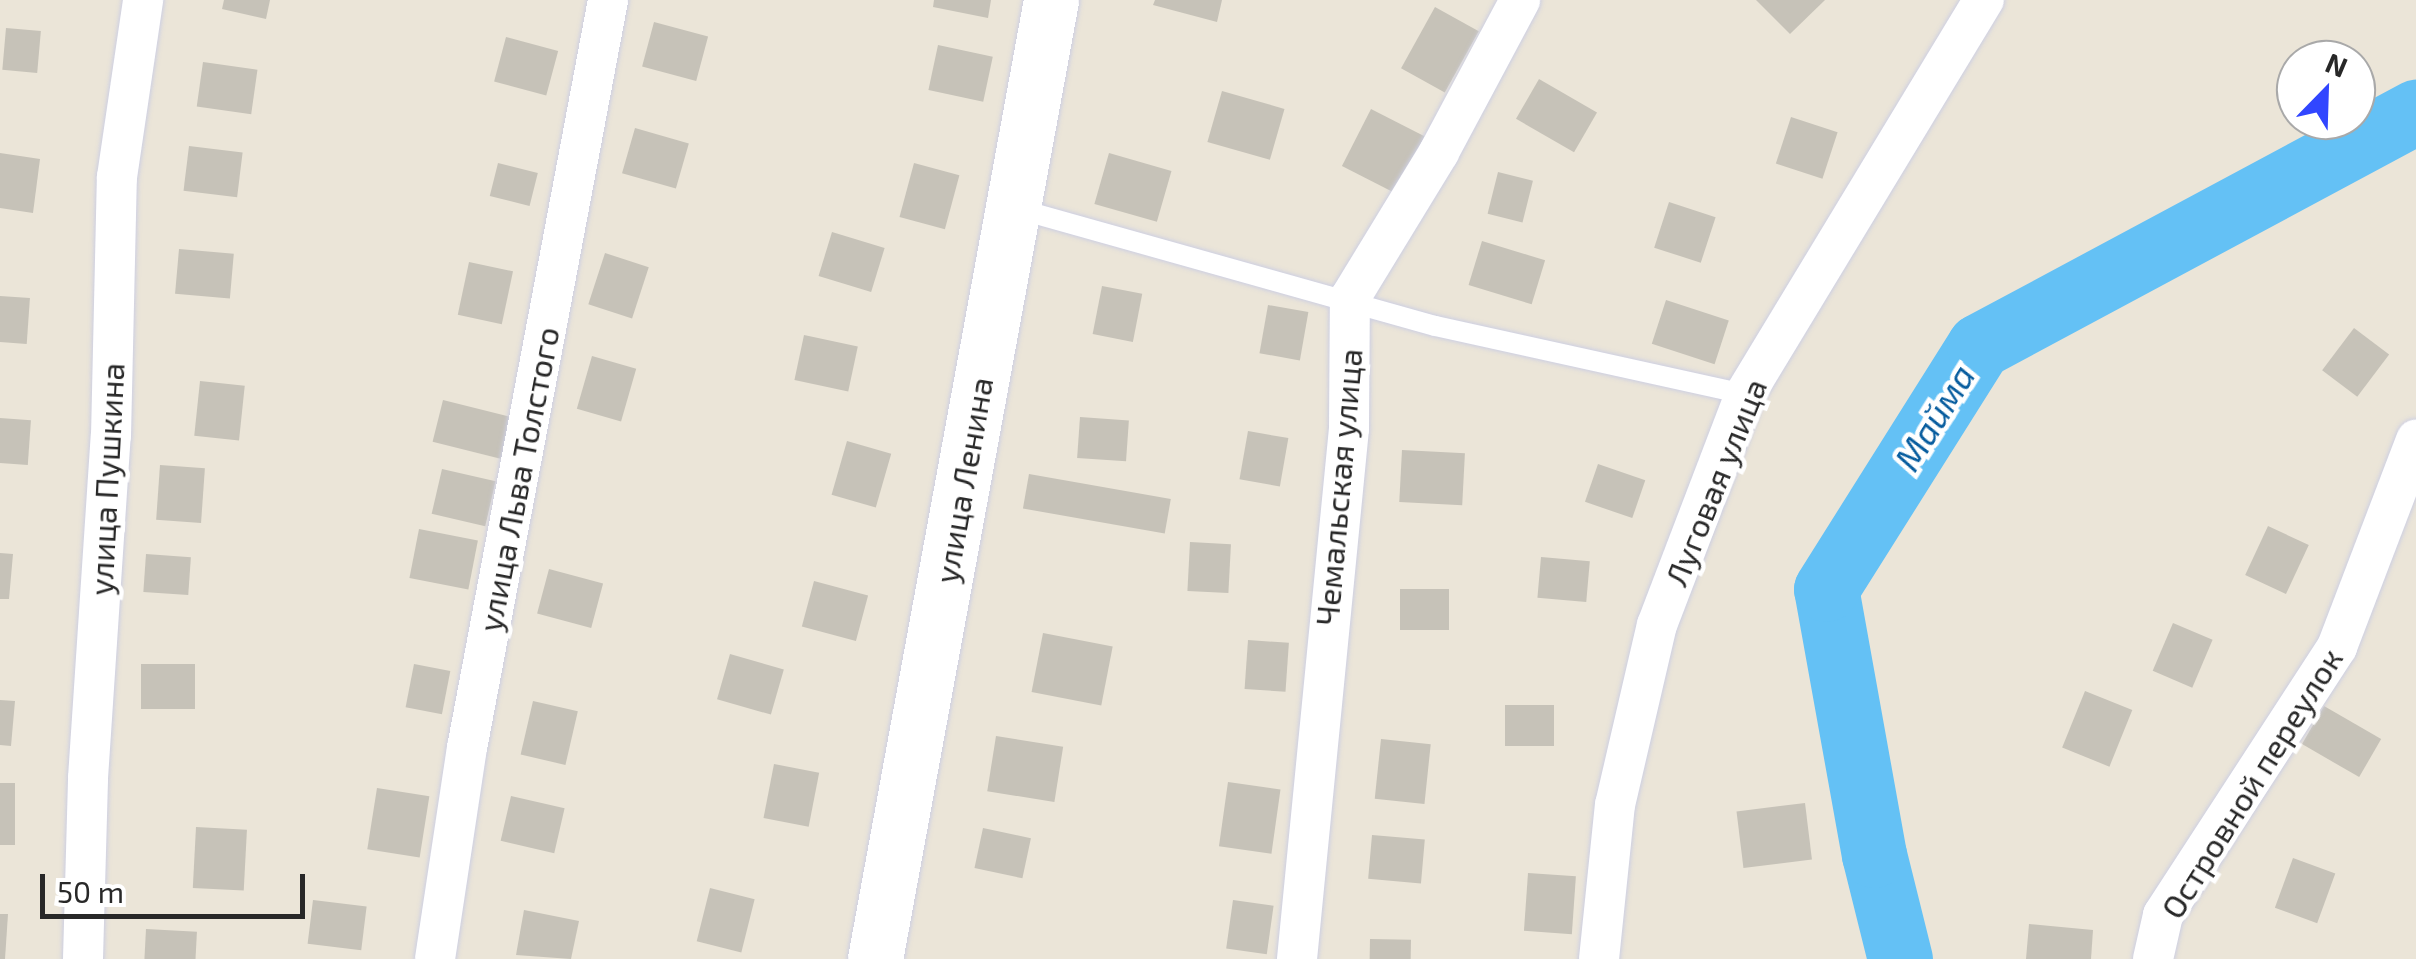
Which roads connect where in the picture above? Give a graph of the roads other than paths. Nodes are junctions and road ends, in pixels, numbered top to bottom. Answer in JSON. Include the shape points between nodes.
{"nodes":[{"id":1,"x":143,"y":0,"type":"edge"},
{"id":2,"x":608,"y":0,"type":"edge"},
{"id":3,"x":1051,"y":0,"type":"edge"},
{"id":4,"x":1520,"y":0,"type":"edge"},
{"id":5,"x":1984,"y":0,"type":"edge"},
{"id":6,"x":1013,"y":208,"type":"junction"},
{"id":7,"x":1350,"y":298,"type":"junction"},
{"id":8,"x":1745,"y":394,"type":"junction"},
{"id":9,"x":2416,"y":440,"type":"edge"},
{"id":10,"x":83,"y":959,"type":"edge"},
{"id":11,"x":435,"y":959,"type":"edge"},
{"id":12,"x":875,"y":959,"type":"edge"},
{"id":13,"x":1296,"y":959,"type":"edge"},
{"id":14,"x":1599,"y":959,"type":"edge"},
{"id":15,"x":2153,"y":959,"type":"edge"}],
"edges":[{"from":1,"to":10,"type":"street","name":"улица Пушкина","via":[[117,176],[111,436]]},
{"from":2,"to":11,"type":"street","name":"улица Льва Толстого","via":[[466,748]]},
{"from":3,"to":6,"type":"street","name":"улица Ленина"},
{"from":4,"to":7,"type":"street"},
{"from":5,"to":8,"type":"street","name":"Луговая улица"},
{"from":6,"to":7,"type":"lane"},
{"from":6,"to":12,"type":"street","name":"улица Ленина"},
{"from":7,"to":8,"type":"lane","via":[[1435,326]]},
{"from":7,"to":13,"type":"street","name":"Чемальская улица","via":[[1349,429]]},
{"from":8,"to":14,"type":"street","name":"Луговая улица","via":[[1656,625],[1615,804]]},
{"from":9,"to":15,"type":"street","name":"Островной переулок","via":[[2338,648],[2163,915]]}]}
